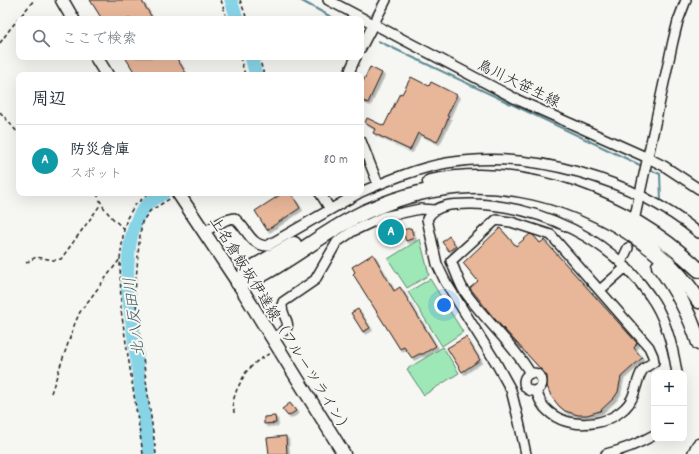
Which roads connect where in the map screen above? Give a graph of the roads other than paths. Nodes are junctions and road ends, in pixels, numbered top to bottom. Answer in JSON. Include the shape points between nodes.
{"nodes":[{"id":1,"x":62,"y":0,"type":"edge"},
{"id":2,"x":328,"y":0,"type":"edge"},
{"id":3,"x":386,"y":0,"type":"edge"},
{"id":4,"x":686,"y":0,"type":"edge"},
{"id":5,"x":71,"y":16,"type":"edge"},
{"id":6,"x":359,"y":16,"type":"edge"},
{"id":7,"x":364,"y":19,"type":"edge"},
{"id":8,"x":374,"y":24,"type":"junction"},
{"id":9,"x":364,"y":42,"type":"edge"},
{"id":10,"x":98,"y":60,"type":"edge"},
{"id":11,"x":355,"y":60,"type":"edge"},
{"id":12,"x":105,"y":72,"type":"edge"},
{"id":13,"x":350,"y":72,"type":"edge"},
{"id":14,"x":364,"y":149,"type":"edge"},
{"id":15,"x":648,"y":158,"type":"junction"},
{"id":16,"x":378,"y":184,"type":"junction"},
{"id":17,"x":699,"y":189,"type":"edge"},
{"id":18,"x":364,"y":191,"type":"edge"},
{"id":19,"x":640,"y":195,"type":"junction"},
{"id":20,"x":180,"y":196,"type":"edge"},
{"id":21,"x":322,"y":196,"type":"edge"},
{"id":22,"x":354,"y":196,"type":"edge"},
{"id":23,"x":602,"y":206,"type":"junction"},
{"id":24,"x":330,"y":209,"type":"junction"},
{"id":25,"x":435,"y":210,"type":"junction"},
{"id":26,"x":635,"y":216,"type":"dead end"},
{"id":27,"x":620,"y":227,"type":"junction"},
{"id":28,"x":203,"y":232,"type":"junction"},
{"id":29,"x":699,"y":233,"type":"edge"},
{"id":30,"x":628,"y":248,"type":"dead end"},
{"id":31,"x":623,"y":265,"type":"junction"},
{"id":32,"x":699,"y":270,"type":"edge"},
{"id":33,"x":238,"y":283,"type":"junction"},
{"id":34,"x":699,"y":288,"type":"edge"},
{"id":35,"x":600,"y":290,"type":"junction"},
{"id":36,"x":699,"y":301,"type":"edge"},
{"id":37,"x":275,"y":343,"type":"junction"},
{"id":38,"x":699,"y":344,"type":"edge"},
{"id":39,"x":676,"y":370,"type":"edge"},
{"id":40,"x":530,"y":373,"type":"junction"},
{"id":41,"x":524,"y":385,"type":"junction"},
{"id":42,"x":510,"y":390,"type":"junction"},
{"id":43,"x":536,"y":390,"type":"junction"},
{"id":44,"x":651,"y":436,"type":"edge"},
{"id":45,"x":699,"y":446,"type":"edge"},
{"id":46,"x":344,"y":454,"type":"edge"},
{"id":47,"x":526,"y":454,"type":"edge"},
{"id":48,"x":606,"y":454,"type":"edge"},
{"id":49,"x":695,"y":454,"type":"edge"}],
"edges":[{"from":1,"to":5,"type":"main road"},
{"from":2,"to":6,"type":"street","name":"鳥川大笹生線"},
{"from":3,"to":8,"type":"street"},
{"from":4,"to":15,"type":"street","via":[[673,41]]},
{"from":7,"to":8,"type":"street","name":"鳥川大笹生線"},
{"from":8,"to":9,"type":"street"},
{"from":8,"to":15,"type":"street","name":"鳥川大笹生線","via":[[518,100]]},
{"from":10,"to":12,"type":"main road"},
{"from":11,"to":13,"type":"street"},
{"from":14,"to":16,"type":"street"},
{"from":15,"to":17,"type":"street","name":"鳥川大笹生線"},
{"from":15,"to":19,"type":"street"},
{"from":16,"to":18,"type":"street"},
{"from":16,"to":19,"type":"street","via":[[447,163],[504,161],[544,165],[588,174]]},
{"from":19,"to":26,"type":"street"},
{"from":19,"to":29,"type":"street"},
{"from":20,"to":28,"type":"main road","name":"上名倉飯坂伊達線（フルーツライン）"},
{"from":21,"to":24,"type":"street"},
{"from":22,"to":24,"type":"street"},
{"from":23,"to":32,"type":"highway","via":[[641,226]]},
{"from":23,"to":33,"type":"highway","via":[[566,192],[525,181],[471,176],[434,181],[389,193],[352,208],[252,268]]},
{"from":23,"to":34,"type":"highway","via":[[654,242],[684,269]]},
{"from":24,"to":28,"type":"street","via":[[267,246],[259,245],[252,240],[234,218]]},
{"from":25,"to":31,"type":"street","via":[[453,205],[484,205],[512,208],[541,216],[572,228],[610,253]]},
{"from":25,"to":37,"type":"street","via":[[420,208],[383,217],[353,231],[337,242],[315,280],[283,302],[281,310],[288,327]]},
{"from":25,"to":42,"type":"street","via":[[427,219],[445,281]]},
{"from":27,"to":33,"type":"highway","via":[[578,207],[531,192],[488,186],[447,188],[401,198],[367,212],[343,224],[260,276]]},
{"from":27,"to":36,"type":"highway","via":[[671,267]]},
{"from":27,"to":38,"type":"highway","via":[[650,256],[671,282],[692,322]]},
{"from":28,"to":33,"type":"main road","name":"上名倉飯坂伊達線（フルーツライン）"},
{"from":30,"to":31,"type":"street"},
{"from":31,"to":35,"type":"street"},
{"from":31,"to":39,"type":"street","via":[[651,297],[661,316],[672,347]]},
{"from":33,"to":37,"type":"main road","name":"上名倉飯坂伊達線（フルーツライン）"},
{"from":35,"to":40,"type":"street","via":[[551,234],[511,222],[496,220],[450,261],[463,288],[522,359]]},
{"from":35,"to":43,"type":"street","via":[[649,347],[653,356],[654,362],[646,366],[642,372],[632,399],[611,418],[593,423],[575,423],[549,412],[540,401]]},
{"from":37,"to":46,"type":"main road","name":"上名倉飯坂伊達線（フルーツライン）"},
{"from":40,"to":41,"type":"street","via":[[524,380]]},
{"from":40,"to":43,"type":"street","via":[[535,373],[542,379],[540,388]]},
{"from":41,"to":42,"type":"street"},
{"from":41,"to":43,"type":"street","via":[[531,391]]},
{"from":42,"to":47,"type":"street"},
{"from":44,"to":48,"type":"street"},
{"from":45,"to":49,"type":"highway"}]}
